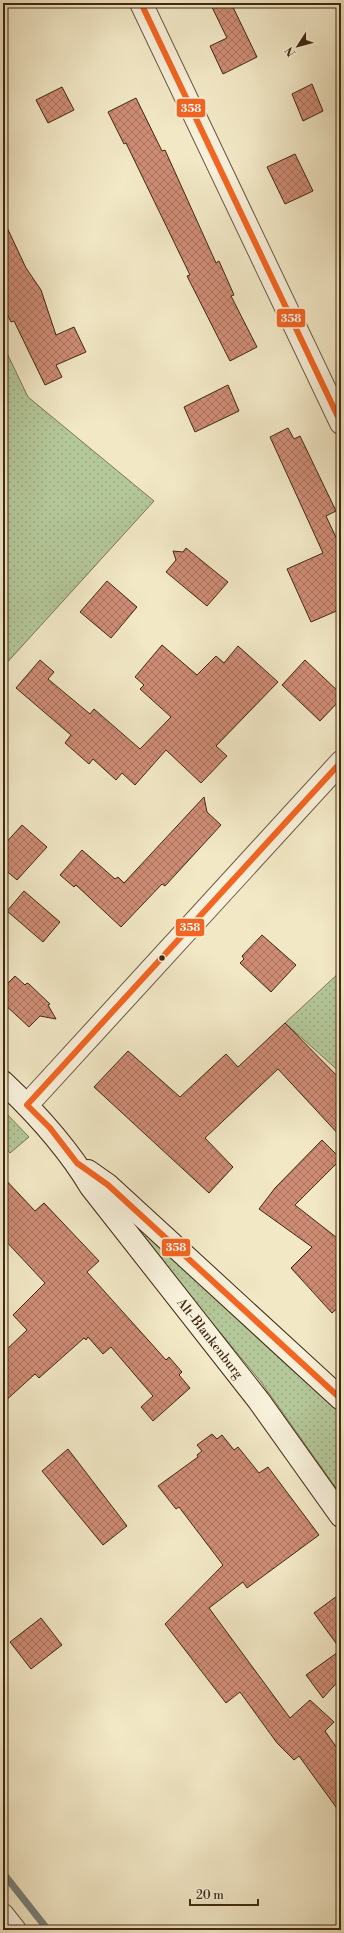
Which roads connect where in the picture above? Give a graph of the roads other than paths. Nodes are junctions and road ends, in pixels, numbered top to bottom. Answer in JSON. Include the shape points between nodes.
{"nodes":[{"id":1,"x":141,"y":3,"type":"edge"},
{"id":2,"x":341,"y":424,"type":"edge"},
{"id":3,"x":341,"y":762,"type":"edge"},
{"id":4,"x":3,"y":1083,"type":"edge"},
{"id":5,"x":27,"y":1105,"type":"junction"},
{"id":6,"x":77,"y":1163,"type":"junction"},
{"id":7,"x":341,"y":1399,"type":"edge"},
{"id":8,"x":341,"y":1516,"type":"edge"},
{"id":9,"x":3,"y":1915,"type":"edge"},
{"id":10,"x":15,"y":1930,"type":"edge"}],
"edges":[{"from":1,"to":2,"type":"street"},
{"from":3,"to":5,"type":"street"},
{"from":4,"to":5,"type":"street","name":"Alt-Blankenburg"},
{"from":5,"to":6,"type":"street","name":"Alt-Blankenburg","via":[[50,1128]]},
{"from":6,"to":7,"type":"street","name":"Alt-Blankenburg","via":[[108,1185]]},
{"from":6,"to":8,"type":"street","name":"Alt-Blankenburg","via":[[91,1187],[259,1401]]},
{"from":9,"to":10,"type":"street"}]}
